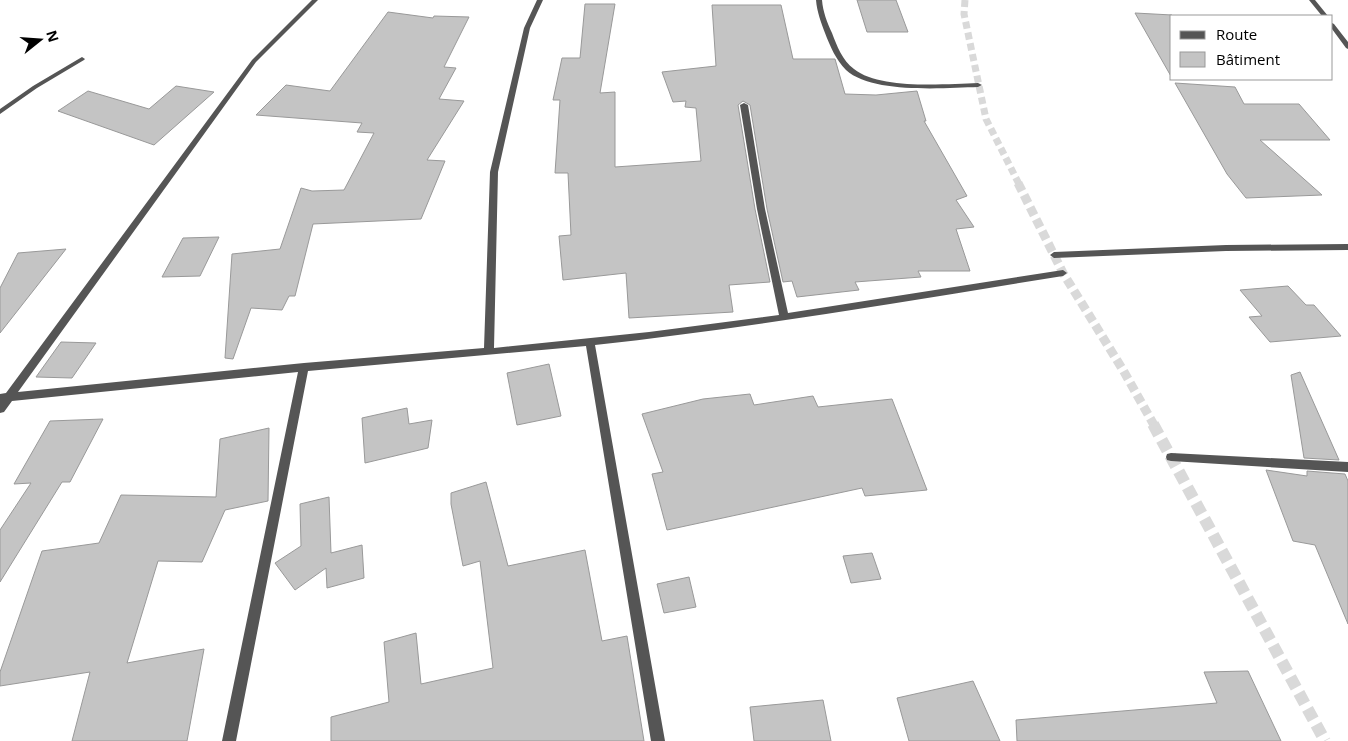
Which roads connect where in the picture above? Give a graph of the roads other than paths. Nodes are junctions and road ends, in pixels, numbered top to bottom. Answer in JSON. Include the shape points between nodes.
{"nodes":[{"id":1,"x":315,"y":0,"type":"edge"},
{"id":2,"x":540,"y":0,"type":"edge"},
{"id":3,"x":819,"y":0,"type":"edge"},
{"id":4,"x":1312,"y":0,"type":"edge"},
{"id":5,"x":1324,"y":15,"type":"edge"},
{"id":6,"x":1333,"y":26,"type":"edge"},
{"id":7,"x":1347,"y":43,"type":"edge"},
{"id":8,"x":82,"y":59,"type":"dead end"},
{"id":9,"x":978,"y":85,"type":"dead end"},
{"id":10,"x":744,"y":105,"type":"dead end"},
{"id":11,"x":0,"y":112,"type":"edge"},
{"id":12,"x":1348,"y":247,"type":"edge"},
{"id":13,"x":1054,"y":255,"type":"dead end"},
{"id":14,"x":1064,"y":273,"type":"dead end"},
{"id":15,"x":784,"y":318,"type":"junction"},
{"id":16,"x":590,"y":342,"type":"junction"},
{"id":17,"x":489,"y":350,"type":"junction"},
{"id":18,"x":304,"y":367,"type":"junction"},
{"id":19,"x":4,"y":398,"type":"edge"},
{"id":20,"x":0,"y":409,"type":"edge"},
{"id":21,"x":1171,"y":457,"type":"dead end"},
{"id":22,"x":1348,"y":468,"type":"edge"},
{"id":23,"x":229,"y":741,"type":"edge"},
{"id":24,"x":658,"y":741,"type":"edge"}],
"edges":[{"from":1,"to":19,"type":"street","via":[[254,61]]},
{"from":2,"to":17,"type":"street","via":[[527,28],[494,172]]},
{"from":3,"to":9,"type":"street","via":[[820,12],[837,54],[853,72],[899,85]]},
{"from":4,"to":5,"type":"street"},
{"from":6,"to":7,"type":"street"},
{"from":8,"to":11,"type":"street"},
{"from":10,"to":15,"type":"street"},
{"from":12,"to":13,"type":"street"},
{"from":14,"to":15,"type":"street"},
{"from":15,"to":16,"type":"street"},
{"from":16,"to":17,"type":"street"},
{"from":16,"to":24,"type":"street"},
{"from":17,"to":18,"type":"street"},
{"from":18,"to":19,"type":"street"},
{"from":18,"to":23,"type":"street"},
{"from":19,"to":20,"type":"street"},
{"from":21,"to":22,"type":"street"}]}
